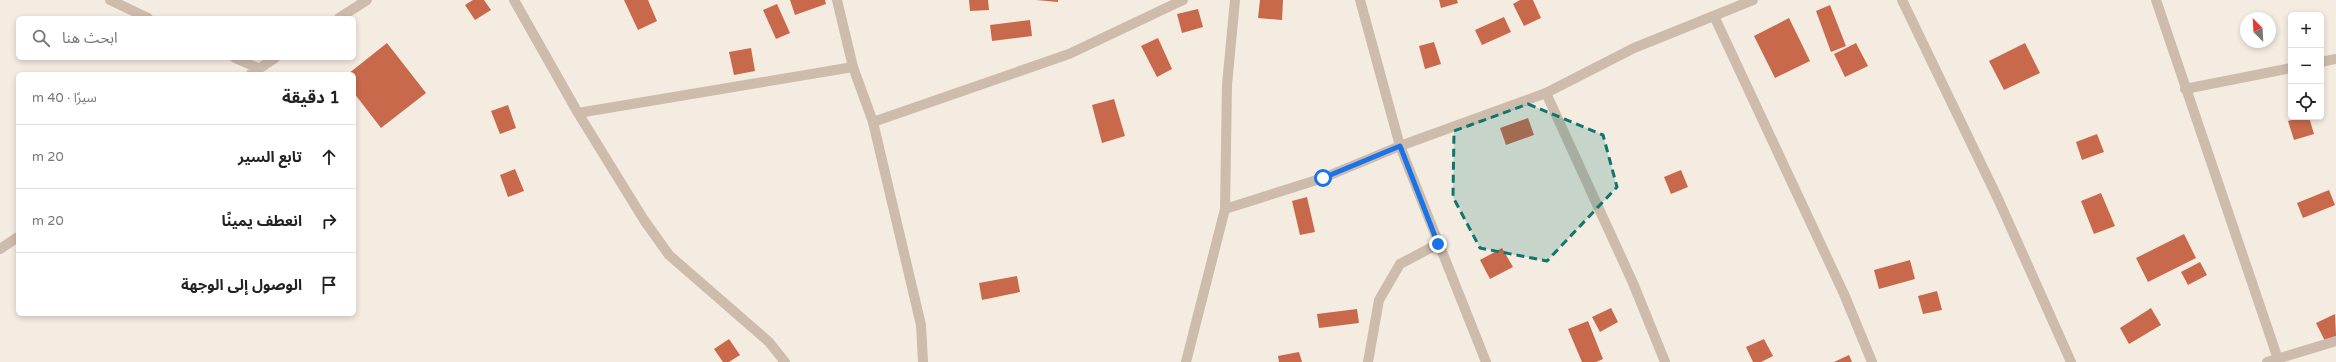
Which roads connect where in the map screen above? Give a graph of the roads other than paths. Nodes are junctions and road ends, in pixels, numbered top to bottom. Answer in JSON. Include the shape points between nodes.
{"nodes":[{"id":1,"x":110,"y":0,"type":"edge"},
{"id":2,"x":367,"y":0,"type":"edge"},
{"id":3,"x":514,"y":0,"type":"edge"},
{"id":4,"x":837,"y":0,"type":"edge"},
{"id":5,"x":1183,"y":0,"type":"edge"},
{"id":6,"x":1235,"y":0,"type":"edge"},
{"id":7,"x":1360,"y":0,"type":"edge"},
{"id":8,"x":1753,"y":0,"type":"edge"},
{"id":9,"x":1902,"y":0,"type":"edge"},
{"id":10,"x":2156,"y":0,"type":"edge"},
{"id":11,"x":144,"y":16,"type":"edge"},
{"id":12,"x":341,"y":16,"type":"edge"},
{"id":13,"x":1714,"y":16,"type":"junction"},
{"id":14,"x":2336,"y":59,"type":"edge"},
{"id":15,"x":238,"y":60,"type":"edge"},
{"id":16,"x":272,"y":60,"type":"edge"},
{"id":17,"x":2324,"y":61,"type":"edge"},
{"id":18,"x":853,"y":67,"type":"junction"},
{"id":19,"x":2288,"y":69,"type":"edge"},
{"id":20,"x":254,"y":71,"type":"edge"},
{"id":21,"x":2186,"y":89,"type":"junction"},
{"id":22,"x":1546,"y":93,"type":"junction"},
{"id":23,"x":578,"y":113,"type":"junction"},
{"id":24,"x":873,"y":122,"type":"junction"},
{"id":25,"x":1400,"y":146,"type":"junction"},
{"id":26,"x":1225,"y":209,"type":"junction"},
{"id":27,"x":16,"y":238,"type":"edge"},
{"id":28,"x":1438,"y":244,"type":"junction"},
{"id":29,"x":0,"y":249,"type":"edge"},
{"id":30,"x":2336,"y":341,"type":"edge"},
{"id":31,"x":2278,"y":360,"type":"edge"},
{"id":32,"x":785,"y":362,"type":"edge"},
{"id":33,"x":923,"y":362,"type":"edge"},
{"id":34,"x":1186,"y":362,"type":"edge"},
{"id":35,"x":1368,"y":362,"type":"edge"},
{"id":36,"x":1486,"y":362,"type":"edge"},
{"id":37,"x":1665,"y":362,"type":"edge"},
{"id":38,"x":1872,"y":362,"type":"edge"},
{"id":39,"x":2071,"y":362,"type":"edge"},
{"id":40,"x":2267,"y":362,"type":"edge"}],
"edges":[{"from":1,"to":11,"type":"street"},
{"from":2,"to":12,"type":"street"},
{"from":3,"to":23,"type":"street"},
{"from":4,"to":18,"type":"street"},
{"from":5,"to":24,"type":"street","via":[[1069,54]]},
{"from":6,"to":26,"type":"street","via":[[1227,85]]},
{"from":7,"to":25,"type":"street"},
{"from":8,"to":13,"type":"street"},
{"from":9,"to":39,"type":"street","via":[[1999,201]]},
{"from":10,"to":21,"type":"street"},
{"from":13,"to":22,"type":"street","via":[[1634,48]]},
{"from":13,"to":38,"type":"street","via":[[1844,294]]},
{"from":14,"to":17,"type":"street"},
{"from":15,"to":20,"type":"street"},
{"from":16,"to":20,"type":"street"},
{"from":18,"to":23,"type":"street"},
{"from":18,"to":24,"type":"street"},
{"from":19,"to":21,"type":"street"},
{"from":21,"to":31,"type":"street"},
{"from":22,"to":25,"type":"street"},
{"from":22,"to":37,"type":"street","via":[[1634,283]]},
{"from":23,"to":32,"type":"street","via":[[644,220],[669,255],[769,342]]},
{"from":24,"to":33,"type":"street","via":[[921,325]]},
{"from":25,"to":26,"type":"street","via":[[1323,178]]},
{"from":25,"to":28,"type":"street"},
{"from":26,"to":34,"type":"street"},
{"from":27,"to":29,"type":"street"},
{"from":28,"to":35,"type":"street","via":[[1400,264],[1379,300]]},
{"from":28,"to":36,"type":"street"},
{"from":30,"to":31,"type":"street"},
{"from":31,"to":40,"type":"street"}]}
